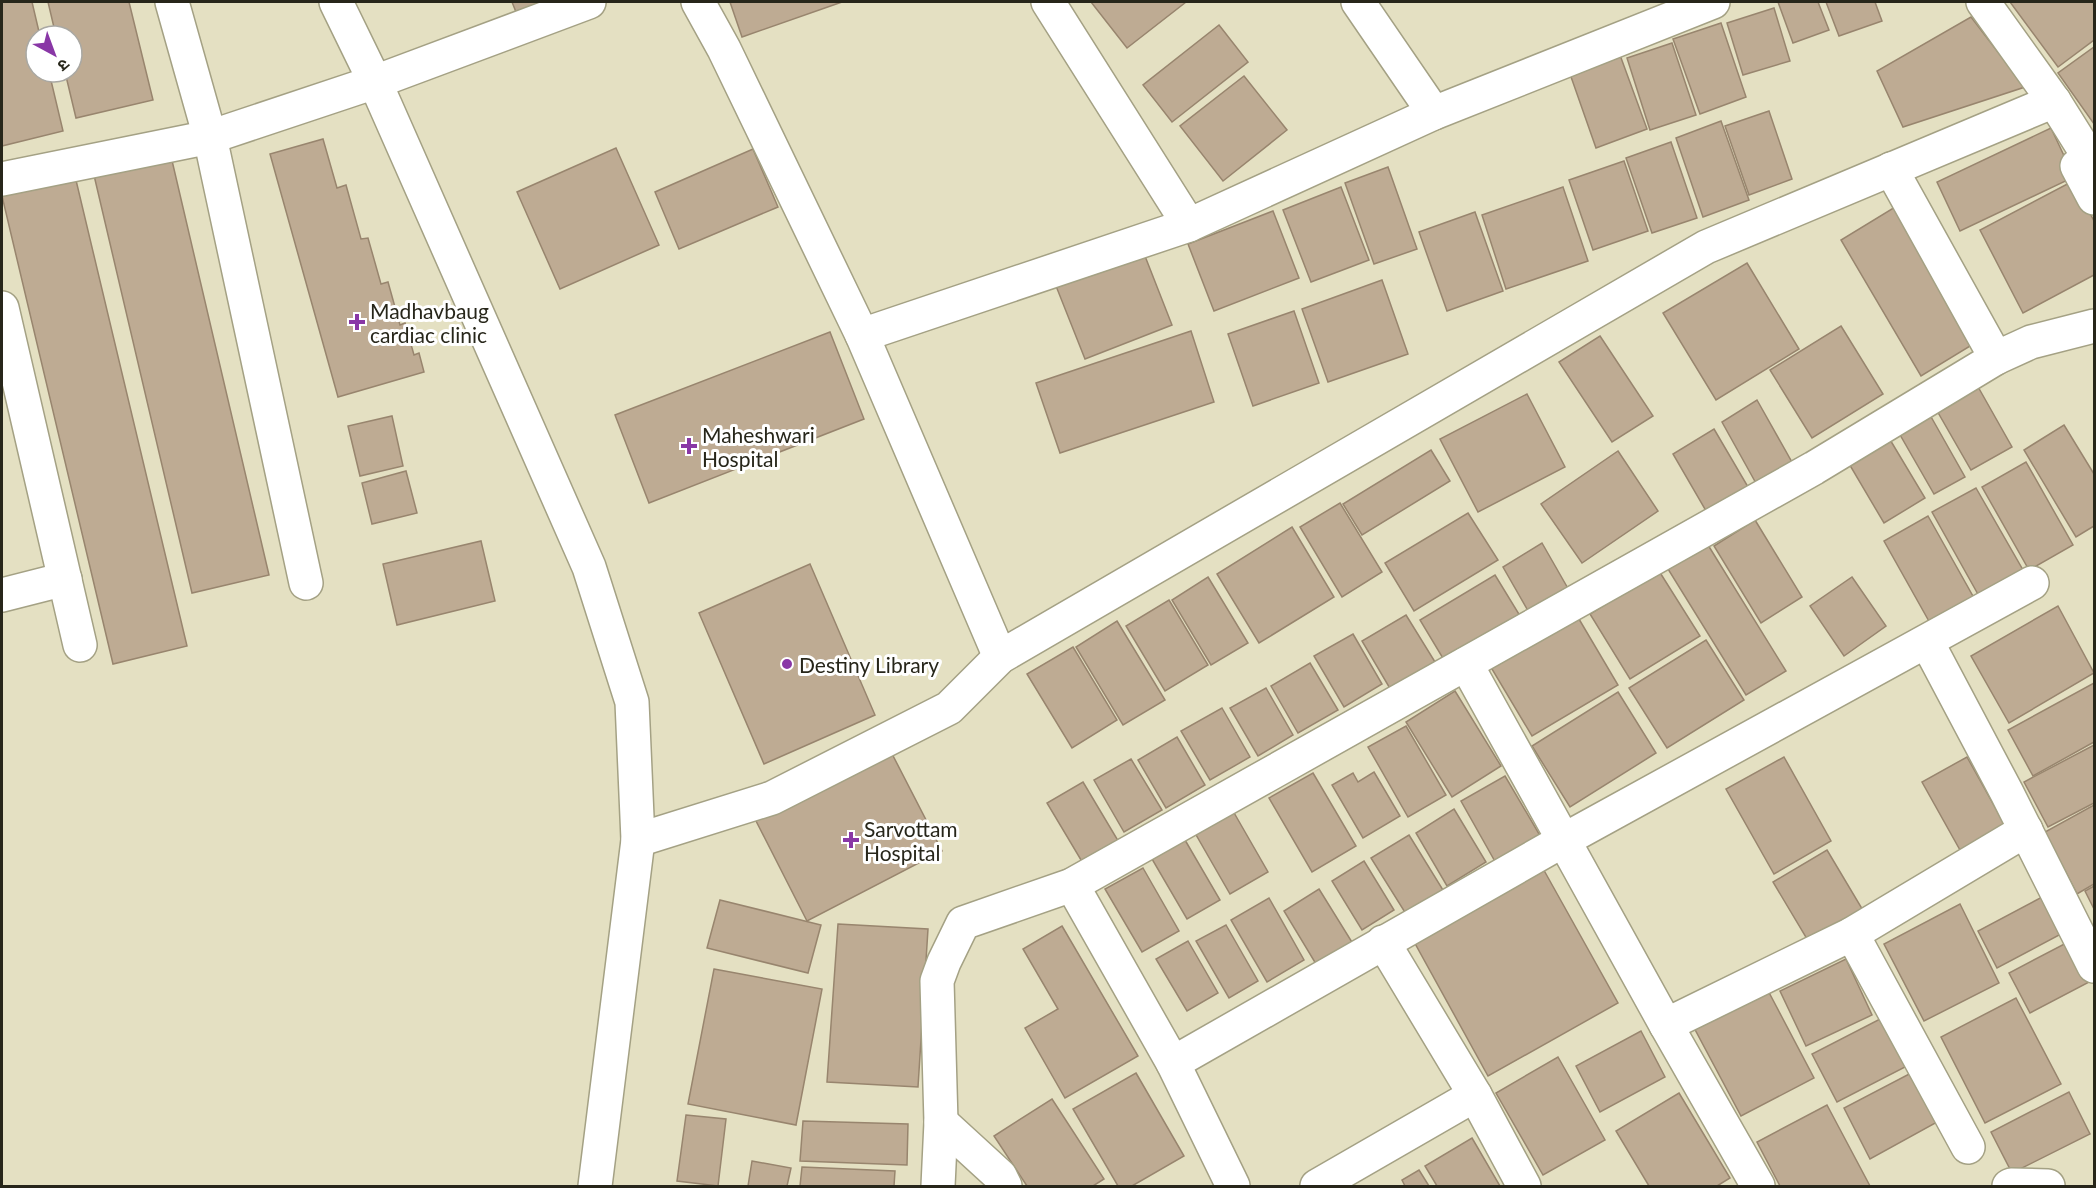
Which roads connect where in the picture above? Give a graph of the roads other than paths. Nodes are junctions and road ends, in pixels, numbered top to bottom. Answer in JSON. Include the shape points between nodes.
{"nodes":[{"id":1,"x":172,"y":2,"type":"edge"},
{"id":2,"x":336,"y":2,"type":"edge"},
{"id":3,"x":589,"y":2,"type":"edge"},
{"id":4,"x":698,"y":2,"type":"edge"},
{"id":5,"x":1048,"y":2,"type":"edge"},
{"id":6,"x":1358,"y":2,"type":"edge"},
{"id":7,"x":1713,"y":2,"type":"edge"},
{"id":8,"x":1983,"y":2,"type":"edge"},
{"id":9,"x":1677,"y":8,"type":"edge"},
{"id":10,"x":375,"y":82,"type":"junction"},
{"id":11,"x":2054,"y":101,"type":"junction"},
{"id":12,"x":1434,"y":113,"type":"junction"},
{"id":13,"x":210,"y":137,"type":"junction"},
{"id":14,"x":2092,"y":155,"type":"edge"},
{"id":15,"x":1891,"y":170,"type":"junction"},
{"id":16,"x":2,"y":179,"type":"edge"},
{"id":17,"x":2094,"y":198,"type":"edge"},
{"id":18,"x":1190,"y":225,"type":"junction"},
{"id":19,"x":2,"y":308,"type":"edge"},
{"id":20,"x":2094,"y":326,"type":"edge"},
{"id":21,"x":862,"y":335,"type":"junction"},
{"id":22,"x":1996,"y":358,"type":"junction"},
{"id":23,"x":65,"y":579,"type":"junction"},
{"id":24,"x":306,"y":583,"type":"dead end"},
{"id":25,"x":2032,"y":583,"type":"dead end"},
{"id":26,"x":2,"y":595,"type":"edge"},
{"id":27,"x":1927,"y":642,"type":"junction"},
{"id":28,"x":80,"y":645,"type":"dead end"},
{"id":29,"x":1000,"y":657,"type":"junction"},
{"id":30,"x":1466,"y":664,"type":"junction"},
{"id":31,"x":2026,"y":830,"type":"junction"},
{"id":32,"x":639,"y":840,"type":"junction"},
{"id":33,"x":1564,"y":840,"type":"junction"},
{"id":34,"x":1072,"y":885,"type":"junction"},
{"id":35,"x":1852,"y":934,"type":"junction"},
{"id":36,"x":1383,"y":942,"type":"junction"},
{"id":37,"x":2094,"y":966,"type":"edge"},
{"id":38,"x":1666,"y":1025,"type":"junction"},
{"id":39,"x":1173,"y":1063,"type":"junction"},
{"id":40,"x":1475,"y":1095,"type":"junction"},
{"id":41,"x":941,"y":1122,"type":"junction"},
{"id":42,"x":1968,"y":1147,"type":"dead end"},
{"id":43,"x":595,"y":1186,"type":"edge"},
{"id":44,"x":938,"y":1186,"type":"edge"},
{"id":45,"x":1005,"y":1186,"type":"edge"},
{"id":46,"x":1233,"y":1186,"type":"edge"},
{"id":47,"x":1317,"y":1186,"type":"edge"},
{"id":48,"x":1524,"y":1186,"type":"edge"},
{"id":49,"x":1758,"y":1186,"type":"edge"},
{"id":50,"x":2009,"y":1186,"type":"edge"},
{"id":51,"x":2048,"y":1186,"type":"edge"}],
"edges":[{"from":1,"to":13,"type":"street"},
{"from":2,"to":10,"type":"street"},
{"from":3,"to":10,"type":"street"},
{"from":4,"to":21,"type":"street"},
{"from":5,"to":18,"type":"street"},
{"from":6,"to":12,"type":"street"},
{"from":7,"to":9,"type":"street"},
{"from":8,"to":11,"type":"street"},
{"from":9,"to":12,"type":"street"},
{"from":10,"to":13,"type":"street"},
{"from":10,"to":32,"type":"street","via":[[589,567],[632,702]]},
{"from":11,"to":14,"type":"street"},
{"from":11,"to":15,"type":"street"},
{"from":12,"to":18,"type":"street"},
{"from":13,"to":16,"type":"street"},
{"from":13,"to":24,"type":"street"},
{"from":14,"to":17,"type":"street","via":[[2077,166]]},
{"from":15,"to":22,"type":"street"},
{"from":15,"to":29,"type":"street","via":[[1706,247]]},
{"from":18,"to":21,"type":"street"},
{"from":19,"to":23,"type":"street"},
{"from":20,"to":22,"type":"street","via":[[2031,342]]},
{"from":21,"to":29,"type":"street"},
{"from":22,"to":30,"type":"street","via":[[1814,468]]},
{"from":23,"to":26,"type":"street"},
{"from":23,"to":28,"type":"street"},
{"from":25,"to":27,"type":"street"},
{"from":27,"to":31,"type":"street"},
{"from":27,"to":33,"type":"street"},
{"from":29,"to":32,"type":"street","via":[[939,714],[772,798]]},
{"from":30,"to":33,"type":"street"},
{"from":30,"to":34,"type":"street"},
{"from":31,"to":35,"type":"street"},
{"from":31,"to":37,"type":"street"},
{"from":32,"to":43,"type":"street"},
{"from":33,"to":36,"type":"street"},
{"from":33,"to":38,"type":"street"},
{"from":34,"to":39,"type":"street"},
{"from":34,"to":41,"type":"street","via":[[963,923],[937,981]]},
{"from":35,"to":38,"type":"street"},
{"from":35,"to":42,"type":"street"},
{"from":36,"to":39,"type":"street"},
{"from":36,"to":40,"type":"street"},
{"from":38,"to":49,"type":"street"},
{"from":39,"to":46,"type":"street"},
{"from":40,"to":47,"type":"street"},
{"from":40,"to":48,"type":"street"},
{"from":41,"to":44,"type":"street"},
{"from":41,"to":45,"type":"street","via":[[1000,1176]]},
{"from":50,"to":51,"type":"street"}]}
